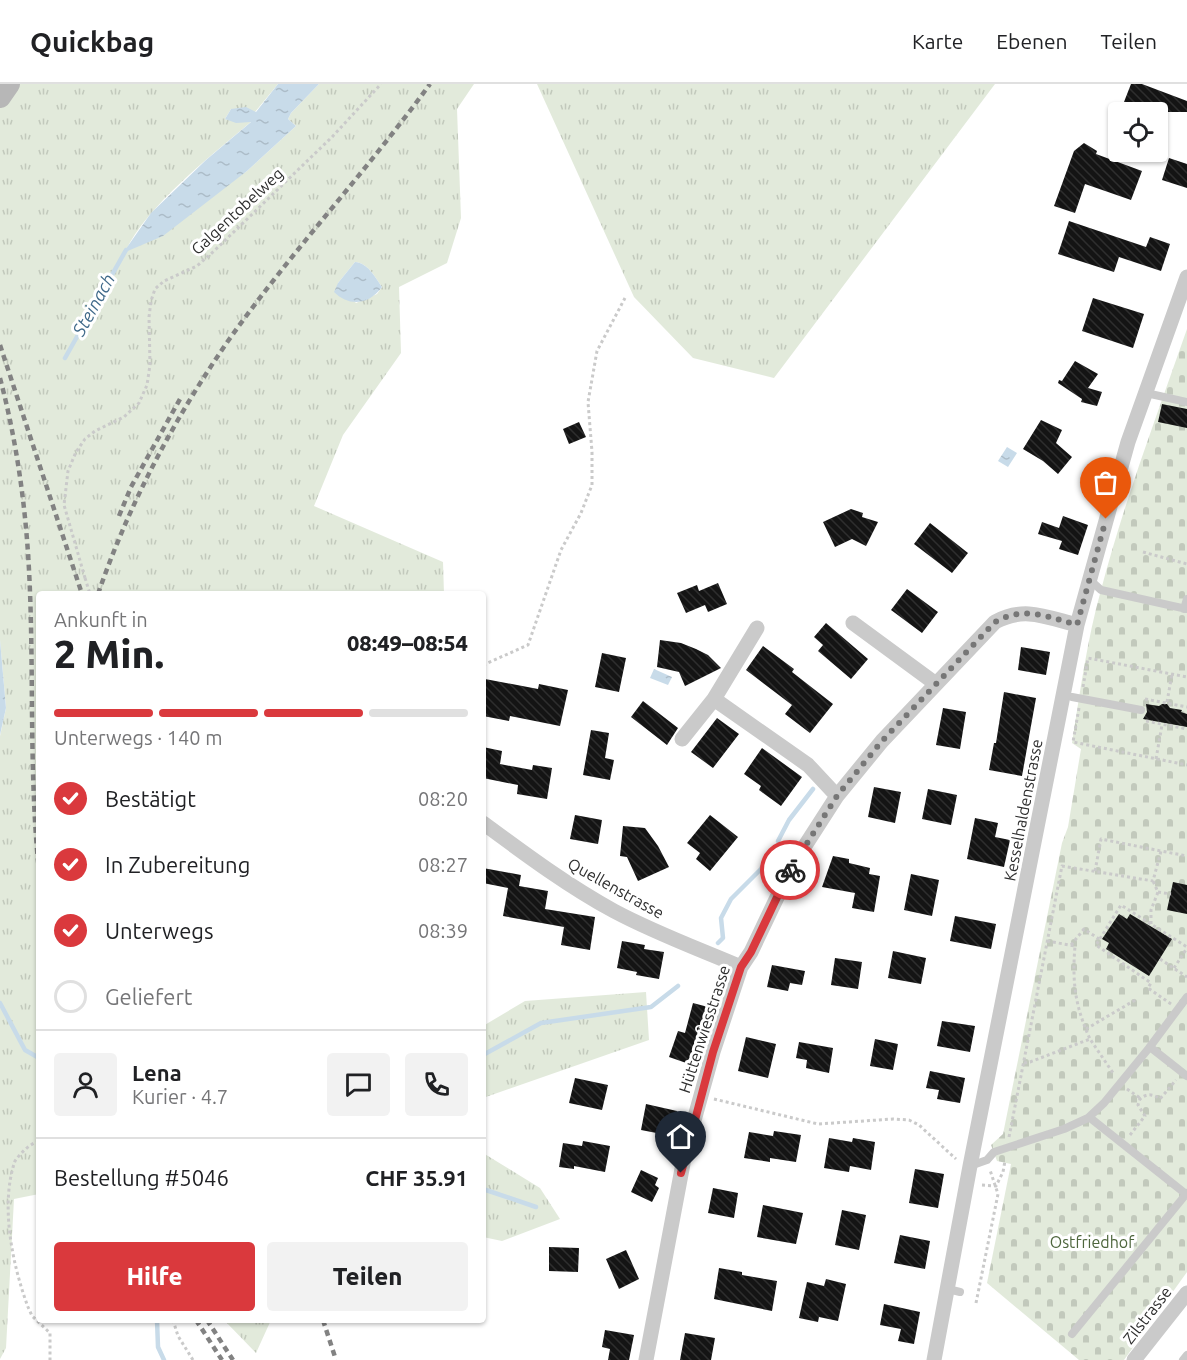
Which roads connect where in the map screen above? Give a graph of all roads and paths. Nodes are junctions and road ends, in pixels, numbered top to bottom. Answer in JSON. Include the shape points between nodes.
{"nodes":[{"id":1,"x":9,"y":84,"type":"edge"},
{"id":2,"x":381,"y":84,"type":"edge"},
{"id":3,"x":0,"y":98,"type":"edge"},
{"id":4,"x":1187,"y":277,"type":"edge"},
{"id":5,"x":625,"y":298,"type":"dead end"},
{"id":6,"x":1146,"y":393,"type":"junction"},
{"id":7,"x":1187,"y":402,"type":"edge"},
{"id":8,"x":1143,"y":552,"type":"dead end"},
{"id":9,"x":1187,"y":564,"type":"edge"},
{"id":10,"x":1088,"y":579,"type":"junction"},
{"id":11,"x":89,"y":591,"type":"edge"},
{"id":12,"x":1187,"y":599,"type":"edge"},
{"id":13,"x":1186,"y":609,"type":"edge"},
{"id":14,"x":853,"y":623,"type":"dead end"},
{"id":15,"x":1077,"y":625,"type":"junction"},
{"id":16,"x":758,"y":628,"type":"dead end"},
{"id":17,"x":486,"y":664,"type":"edge"},
{"id":18,"x":1172,"y":674,"type":"junction"},
{"id":19,"x":1187,"y":677,"type":"edge"},
{"id":20,"x":936,"y":684,"type":"junction"},
{"id":21,"x":1082,"y":694,"type":"dead end"},
{"id":22,"x":1072,"y":697,"type":"dead end"},
{"id":23,"x":714,"y":699,"type":"junction"},
{"id":24,"x":1167,"y":702,"type":"junction"},
{"id":25,"x":1080,"y":703,"type":"dead end"},
{"id":26,"x":1187,"y":707,"type":"edge"},
{"id":27,"x":1141,"y":710,"type":"junction"},
{"id":28,"x":1162,"y":725,"type":"junction"},
{"id":29,"x":1187,"y":729,"type":"edge"},
{"id":30,"x":682,"y":738,"type":"dead end"},
{"id":31,"x":1156,"y":759,"type":"junction"},
{"id":32,"x":1187,"y":765,"type":"edge"},
{"id":33,"x":837,"y":796,"type":"junction"},
{"id":34,"x":486,"y":825,"type":"edge"},
{"id":35,"x":1161,"y":851,"type":"junction"},
{"id":36,"x":1187,"y":856,"type":"edge"},
{"id":37,"x":1095,"y":872,"type":"junction"},
{"id":38,"x":1154,"y":881,"type":"junction"},
{"id":39,"x":1158,"y":892,"type":"junction"},
{"id":40,"x":1171,"y":894,"type":"dead end"},
{"id":41,"x":1151,"y":924,"type":"junction"},
{"id":42,"x":1100,"y":939,"type":"junction"},
{"id":43,"x":1047,"y":941,"type":"junction"},
{"id":44,"x":1071,"y":945,"type":"junction"},
{"id":45,"x":1187,"y":948,"type":"edge"},
{"id":46,"x":1160,"y":959,"type":"dead end"},
{"id":47,"x":741,"y":967,"type":"junction"},
{"id":48,"x":1174,"y":969,"type":"junction"},
{"id":49,"x":1187,"y":977,"type":"edge"},
{"id":50,"x":1187,"y":997,"type":"edge"},
{"id":51,"x":1137,"y":999,"type":"dead end"},
{"id":52,"x":1179,"y":1009,"type":"junction"},
{"id":53,"x":1086,"y":1029,"type":"junction"},
{"id":54,"x":1090,"y":1039,"type":"junction"},
{"id":55,"x":1150,"y":1047,"type":"junction"},
{"id":56,"x":1024,"y":1063,"type":"junction"},
{"id":57,"x":1185,"y":1074,"type":"edge"},
{"id":58,"x":1120,"y":1083,"type":"junction"},
{"id":59,"x":1134,"y":1094,"type":"dead end"},
{"id":60,"x":710,"y":1098,"type":"dead end"},
{"id":61,"x":1140,"y":1098,"type":"junction"},
{"id":62,"x":1089,"y":1117,"type":"junction"},
{"id":63,"x":36,"y":1143,"type":"edge"},
{"id":64,"x":1124,"y":1144,"type":"junction"},
{"id":65,"x":1007,"y":1148,"type":"junction"},
{"id":66,"x":987,"y":1160,"type":"junction"},
{"id":67,"x":965,"y":1164,"type":"junction"},
{"id":68,"x":5,"y":1184,"type":"dead end"},
{"id":69,"x":977,"y":1184,"type":"dead end"},
{"id":70,"x":996,"y":1186,"type":"junction"},
{"id":71,"x":1187,"y":1193,"type":"edge"},
{"id":72,"x":4,"y":1226,"type":"dead end"},
{"id":73,"x":1187,"y":1293,"type":"edge"},
{"id":74,"x":976,"y":1303,"type":"dead end"},
{"id":75,"x":36,"y":1320,"type":"edge"},
{"id":76,"x":39,"y":1323,"type":"edge"},
{"id":77,"x":174,"y":1323,"type":"edge"},
{"id":78,"x":1072,"y":1334,"type":"dead end"},
{"id":79,"x":1187,"y":1355,"type":"edge"},
{"id":80,"x":50,"y":1360,"type":"edge"},
{"id":81,"x":193,"y":1360,"type":"edge"},
{"id":82,"x":645,"y":1360,"type":"edge"},
{"id":83,"x":934,"y":1360,"type":"edge"},
{"id":84,"x":1134,"y":1360,"type":"edge"},
{"id":85,"x":1183,"y":1360,"type":"edge"}],
"edges":[{"from":1,"to":3,"type":"main road"},
{"from":2,"to":11,"type":"path","name":"Galgentobelweg","bridge":true,"via":[[214,251],[197,266],[155,289],[149,317],[150,364],[139,403],[124,417],[85,439],[68,471],[64,505]]},
{"from":4,"to":6,"type":"street","name":"Kesselhaldenstrasse"},
{"from":5,"to":17,"type":"path","via":[[597,351],[588,402],[591,485],[581,513],[561,550],[528,645]]},
{"from":6,"to":7,"type":"lane"},
{"from":6,"to":10,"type":"street","name":"Kesselhaldenstrasse"},
{"from":8,"to":9,"type":"path"},
{"from":10,"to":13,"type":"lane","via":[[1101,590]]},
{"from":10,"to":15,"type":"street","name":"Kesselhaldenstrasse"},
{"from":12,"to":13,"type":"lane"},
{"from":14,"to":20,"type":"street"},
{"from":15,"to":20,"type":"street","name":"Hüttenwiesstrasse","via":[[1022,612],[1008,615],[995,622]]},
{"from":15,"to":67,"type":"street","name":"Kesselhaldenstrasse"},
{"from":16,"to":23,"type":"street"},
{"from":18,"to":19,"type":"path"},
{"from":18,"to":21,"type":"path","via":[[1088,658]]},
{"from":18,"to":24,"type":"path"},
{"from":20,"to":33,"type":"street","name":"Hüttenwiesstrasse"},
{"from":22,"to":27,"type":"lane"},
{"from":23,"to":30,"type":"street"},
{"from":23,"to":33,"type":"street","via":[[808,765]]},
{"from":24,"to":26,"type":"path"},
{"from":24,"to":27,"type":"path","via":[[1143,698]]},
{"from":25,"to":31,"type":"path","via":[[1073,742]]},
{"from":27,"to":28,"type":"path","via":[[1140,720]]},
{"from":28,"to":29,"type":"path"},
{"from":28,"to":31,"type":"path"},
{"from":31,"to":32,"type":"path"},
{"from":33,"to":47,"type":"street","name":"Hüttenwiesstrasse","via":[[792,866]]},
{"from":34,"to":47,"type":"street","name":"Quellenstrasse","via":[[546,869],[613,910]]},
{"from":35,"to":36,"type":"path"},
{"from":35,"to":37,"type":"path","via":[[1101,839]]},
{"from":35,"to":38,"type":"path"},
{"from":37,"to":38,"type":"path"},
{"from":37,"to":43,"type":"path","via":[[1062,866]]},
{"from":38,"to":39,"type":"path"},
{"from":39,"to":40,"type":"path"},
{"from":39,"to":41,"type":"path"},
{"from":41,"to":42,"type":"path","via":[[1121,905]]},
{"from":41,"to":45,"type":"path"},
{"from":42,"to":44,"type":"path","via":[[1084,929]]},
{"from":42,"to":52,"type":"path","via":[[1096,945],[1151,983],[1148,988]]},
{"from":43,"to":44,"type":"path"},
{"from":43,"to":56,"type":"path"},
{"from":44,"to":53,"type":"path","via":[[1075,946],[1075,994]]},
{"from":45,"to":48,"type":"path"},
{"from":46,"to":48,"type":"path"},
{"from":47,"to":82,"type":"street","name":"Hüttenwiesstrasse","via":[[685,1154]]},
{"from":48,"to":49,"type":"path"},
{"from":50,"to":52,"type":"lane"},
{"from":51,"to":53,"type":"path"},
{"from":52,"to":55,"type":"lane"},
{"from":53,"to":54,"type":"path"},
{"from":54,"to":56,"type":"path"},
{"from":54,"to":58,"type":"path"},
{"from":55,"to":57,"type":"lane"},
{"from":55,"to":58,"type":"lane"},
{"from":56,"to":65,"type":"path"},
{"from":57,"to":61,"type":"path","via":[[1160,1099],[1155,1095]]},
{"from":58,"to":62,"type":"lane"},
{"from":59,"to":61,"type":"path"},
{"from":60,"to":67,"type":"path","via":[[818,1124],[909,1120]]},
{"from":61,"to":64,"type":"path","via":[[1138,1105],[1145,1116]]},
{"from":62,"to":64,"type":"lane"},
{"from":62,"to":65,"type":"lane"},
{"from":63,"to":68,"type":"path","via":[[21,1153]]},
{"from":64,"to":71,"type":"lane"},
{"from":65,"to":66,"type":"lane","via":[[994,1152]]},
{"from":65,"to":70,"type":"path"},
{"from":66,"to":67,"type":"lane"},
{"from":66,"to":70,"type":"path"},
{"from":67,"to":83,"type":"street","name":"Kesselhaldenstrasse","via":[[954,1291]]},
{"from":69,"to":70,"type":"path"},
{"from":70,"to":74,"type":"path","via":[[998,1194]]},
{"from":71,"to":78,"type":"lane"},
{"from":72,"to":75,"type":"path","via":[[28,1307]]},
{"from":73,"to":84,"type":"street","name":"Zilstrasse"},
{"from":76,"to":80,"type":"path","via":[[50,1333]]},
{"from":77,"to":81,"type":"path"},
{"from":79,"to":85,"type":"lane"}]}
